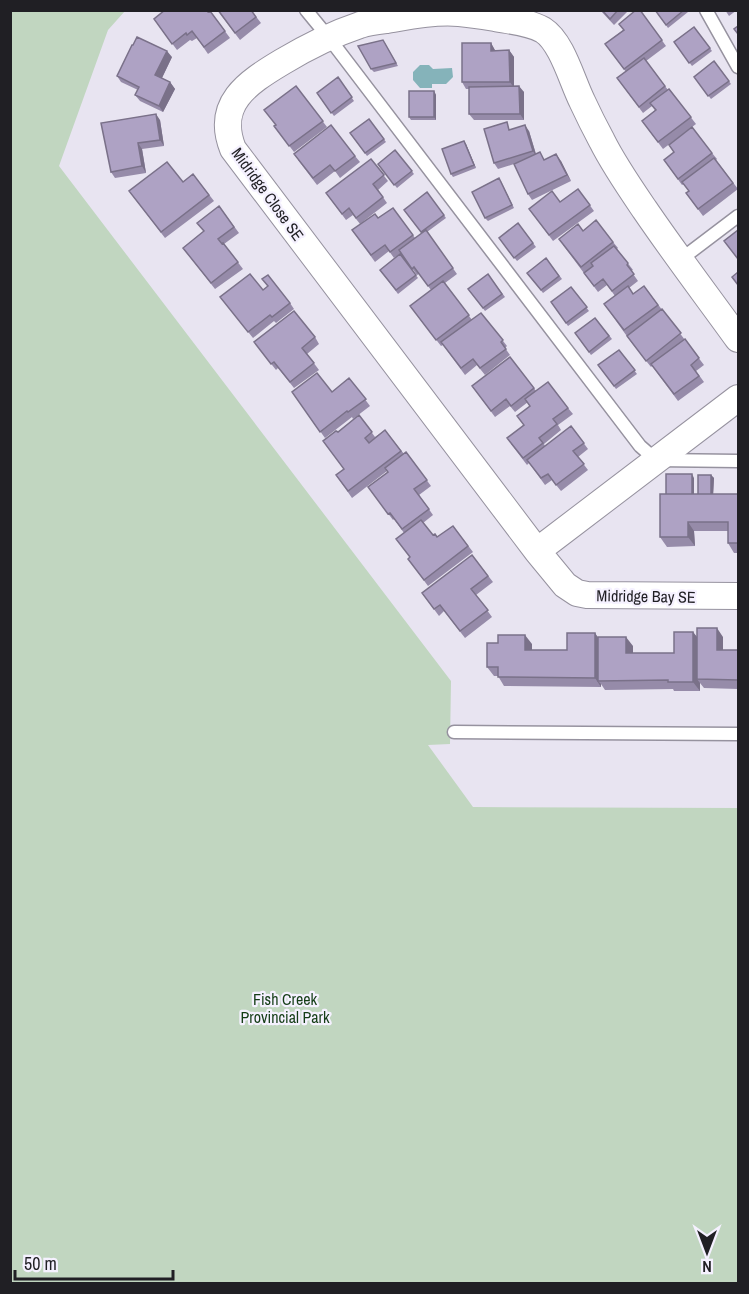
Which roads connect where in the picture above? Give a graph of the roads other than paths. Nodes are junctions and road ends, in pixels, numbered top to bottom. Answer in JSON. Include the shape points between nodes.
{"nodes":[{"id":1,"x":306,"y":10,"type":"edge"},
{"id":2,"x":706,"y":10,"type":"edge"},
{"id":3,"x":329,"y":38,"type":"junction"},
{"id":4,"x":738,"y":67,"type":"edge"},
{"id":5,"x":738,"y":216,"type":"edge"},
{"id":6,"x":680,"y":260,"type":"junction"},
{"id":7,"x":738,"y":339,"type":"edge"},
{"id":8,"x":738,"y":398,"type":"edge"},
{"id":9,"x":656,"y":460,"type":"junction"},
{"id":10,"x":738,"y":462,"type":"edge"},
{"id":11,"x":537,"y":551,"type":"junction"},
{"id":12,"x":738,"y":596,"type":"edge"},
{"id":13,"x":454,"y":732,"type":"dead end"},
{"id":14,"x":738,"y":734,"type":"edge"}],
"edges":[{"from":1,"to":3,"type":"lane"},
{"from":2,"to":4,"type":"lane"},
{"from":3,"to":6,"type":"street","name":"Midridge Close SE","via":[[362,24],[457,13],[543,30],[560,52],[603,144]]},
{"from":3,"to":9,"type":"lane","via":[[640,446]]},
{"from":3,"to":11,"type":"street","name":"Midridge Close SE","via":[[250,83],[237,97],[228,115],[233,149]]},
{"from":5,"to":6,"type":"lane"},
{"from":6,"to":7,"type":"street","name":"Midridge Close SE"},
{"from":8,"to":9,"type":"street"},
{"from":9,"to":10,"type":"lane"},
{"from":9,"to":11,"type":"street"},
{"from":11,"to":12,"type":"street","name":"Midridge Bay SE","via":[[565,585],[577,593]]},
{"from":13,"to":14,"type":"lane"}]}
